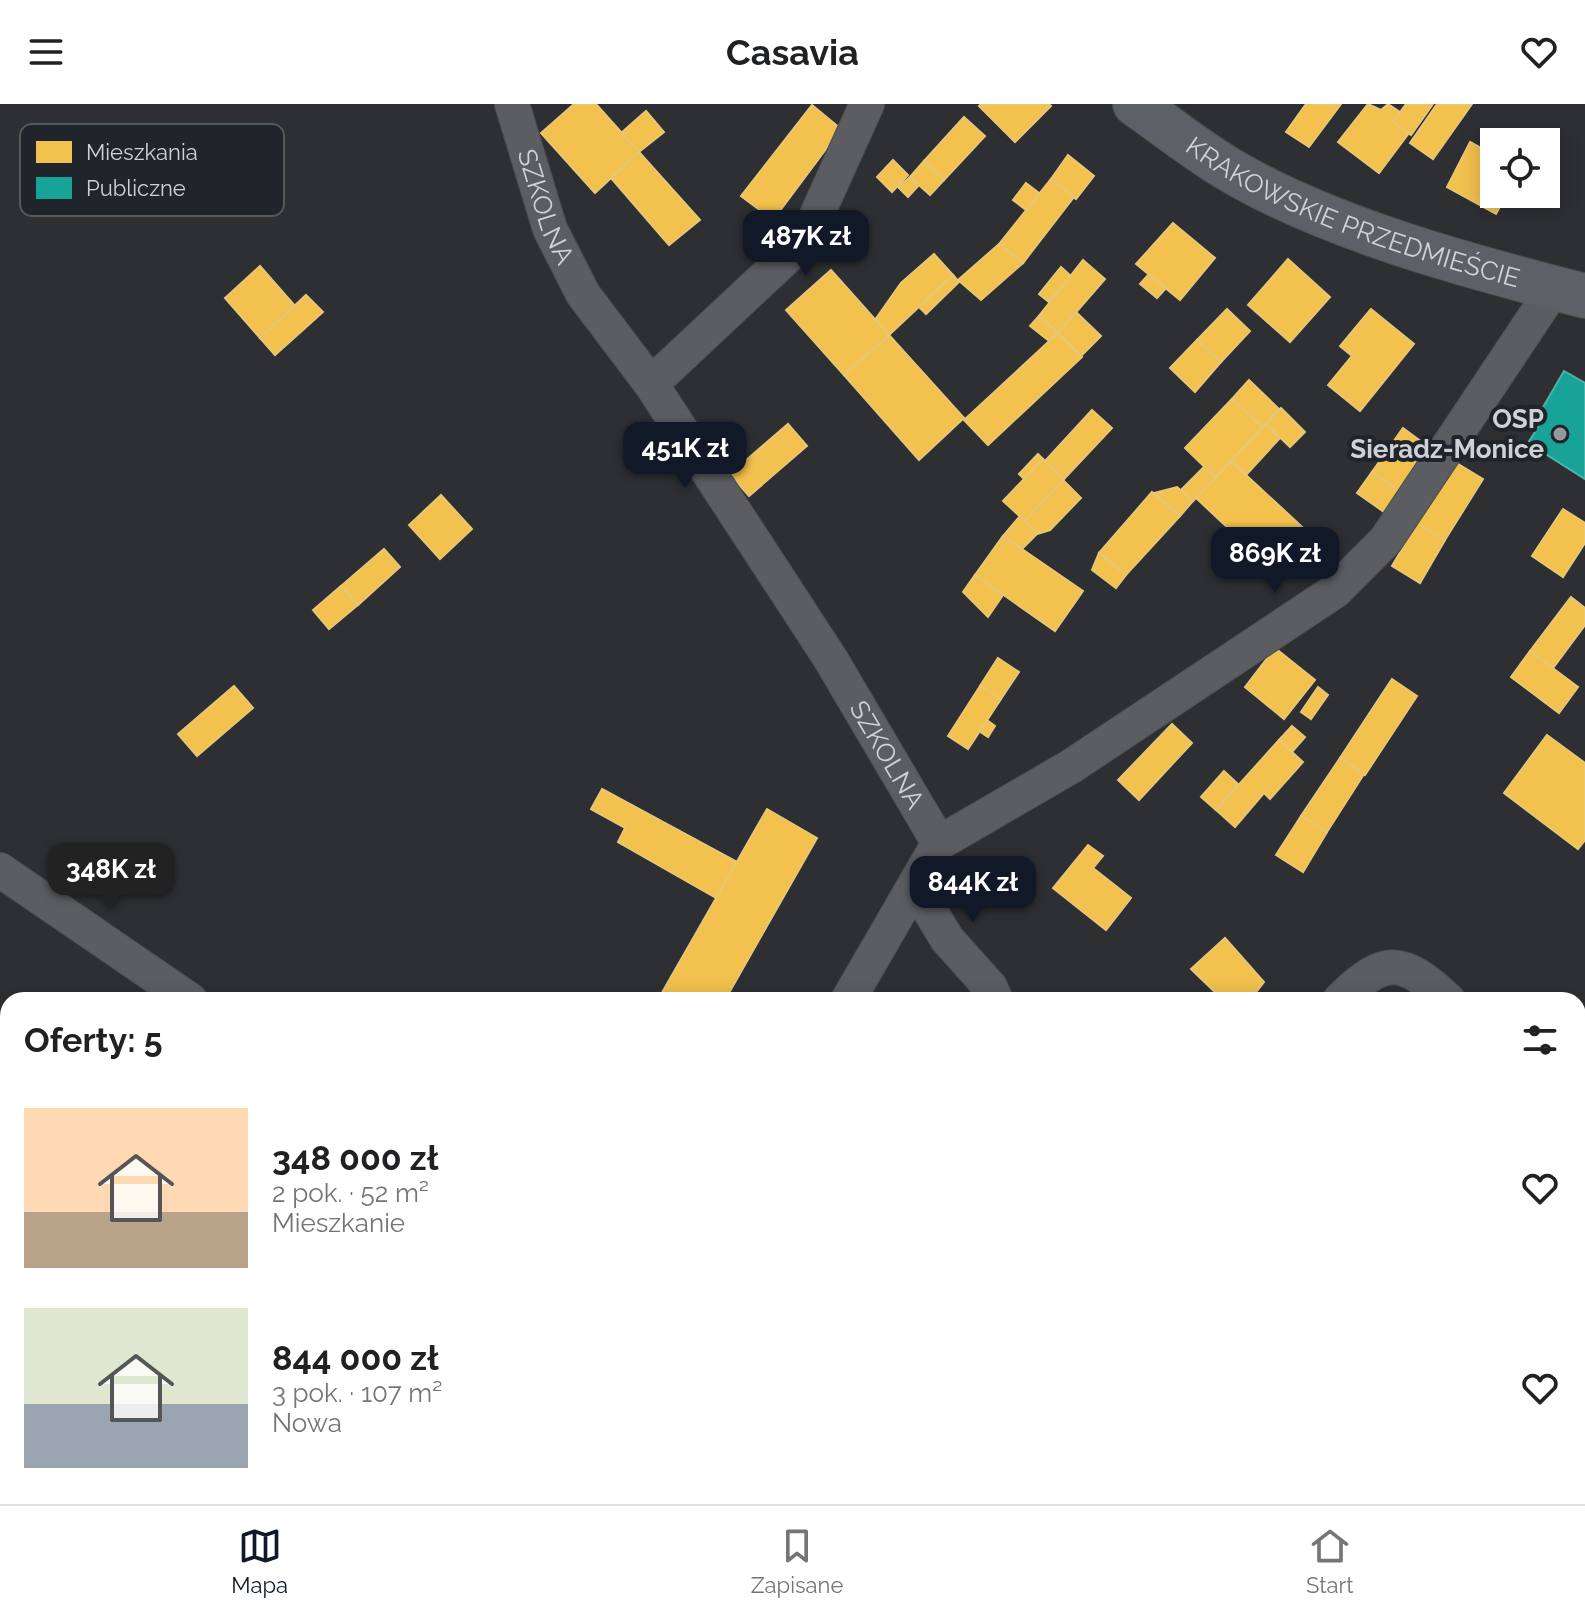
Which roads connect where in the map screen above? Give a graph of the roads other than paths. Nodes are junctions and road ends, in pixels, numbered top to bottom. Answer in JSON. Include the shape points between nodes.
{"nodes":[{"id":1,"x":512,"y":104,"type":"edge"},
{"id":2,"x":867,"y":104,"type":"edge"},
{"id":3,"x":1135,"y":104,"type":"edge"},
{"id":4,"x":1570,"y":292,"type":"edge"},
{"id":5,"x":651,"y":384,"type":"junction"},
{"id":6,"x":939,"y":843,"type":"junction"},
{"id":7,"x":0,"y":870,"type":"edge"},
{"id":8,"x":178,"y":992,"type":"edge"},
{"id":9,"x":853,"y":992,"type":"edge"},
{"id":10,"x":992,"y":992,"type":"edge"},
{"id":11,"x":1348,"y":992,"type":"edge"},
{"id":12,"x":1439,"y":992,"type":"edge"}],
"edges":[{"from":1,"to":5,"type":"street","name":"SZKOLNA","via":[[550,229],[583,294]]},
{"from":2,"to":5,"type":"street","via":[[815,219],[793,251]]},
{"from":3,"to":4,"type":"main road","name":"KRAKOWSKIE PRZEDMIEŚCIE","via":[[1226,167],[1296,202],[1450,259]]},
{"from":4,"to":6,"type":"street","via":[[1360,570],[1070,767]]},
{"from":5,"to":6,"type":"street","name":"SZKOLNA","via":[[830,658]]},
{"from":6,"to":9,"type":"street"},
{"from":6,"to":10,"type":"street","via":[[926,904],[947,939]]},
{"from":7,"to":8,"type":"street"},
{"from":11,"to":12,"type":"street","via":[[1385,967],[1416,971]]}]}
